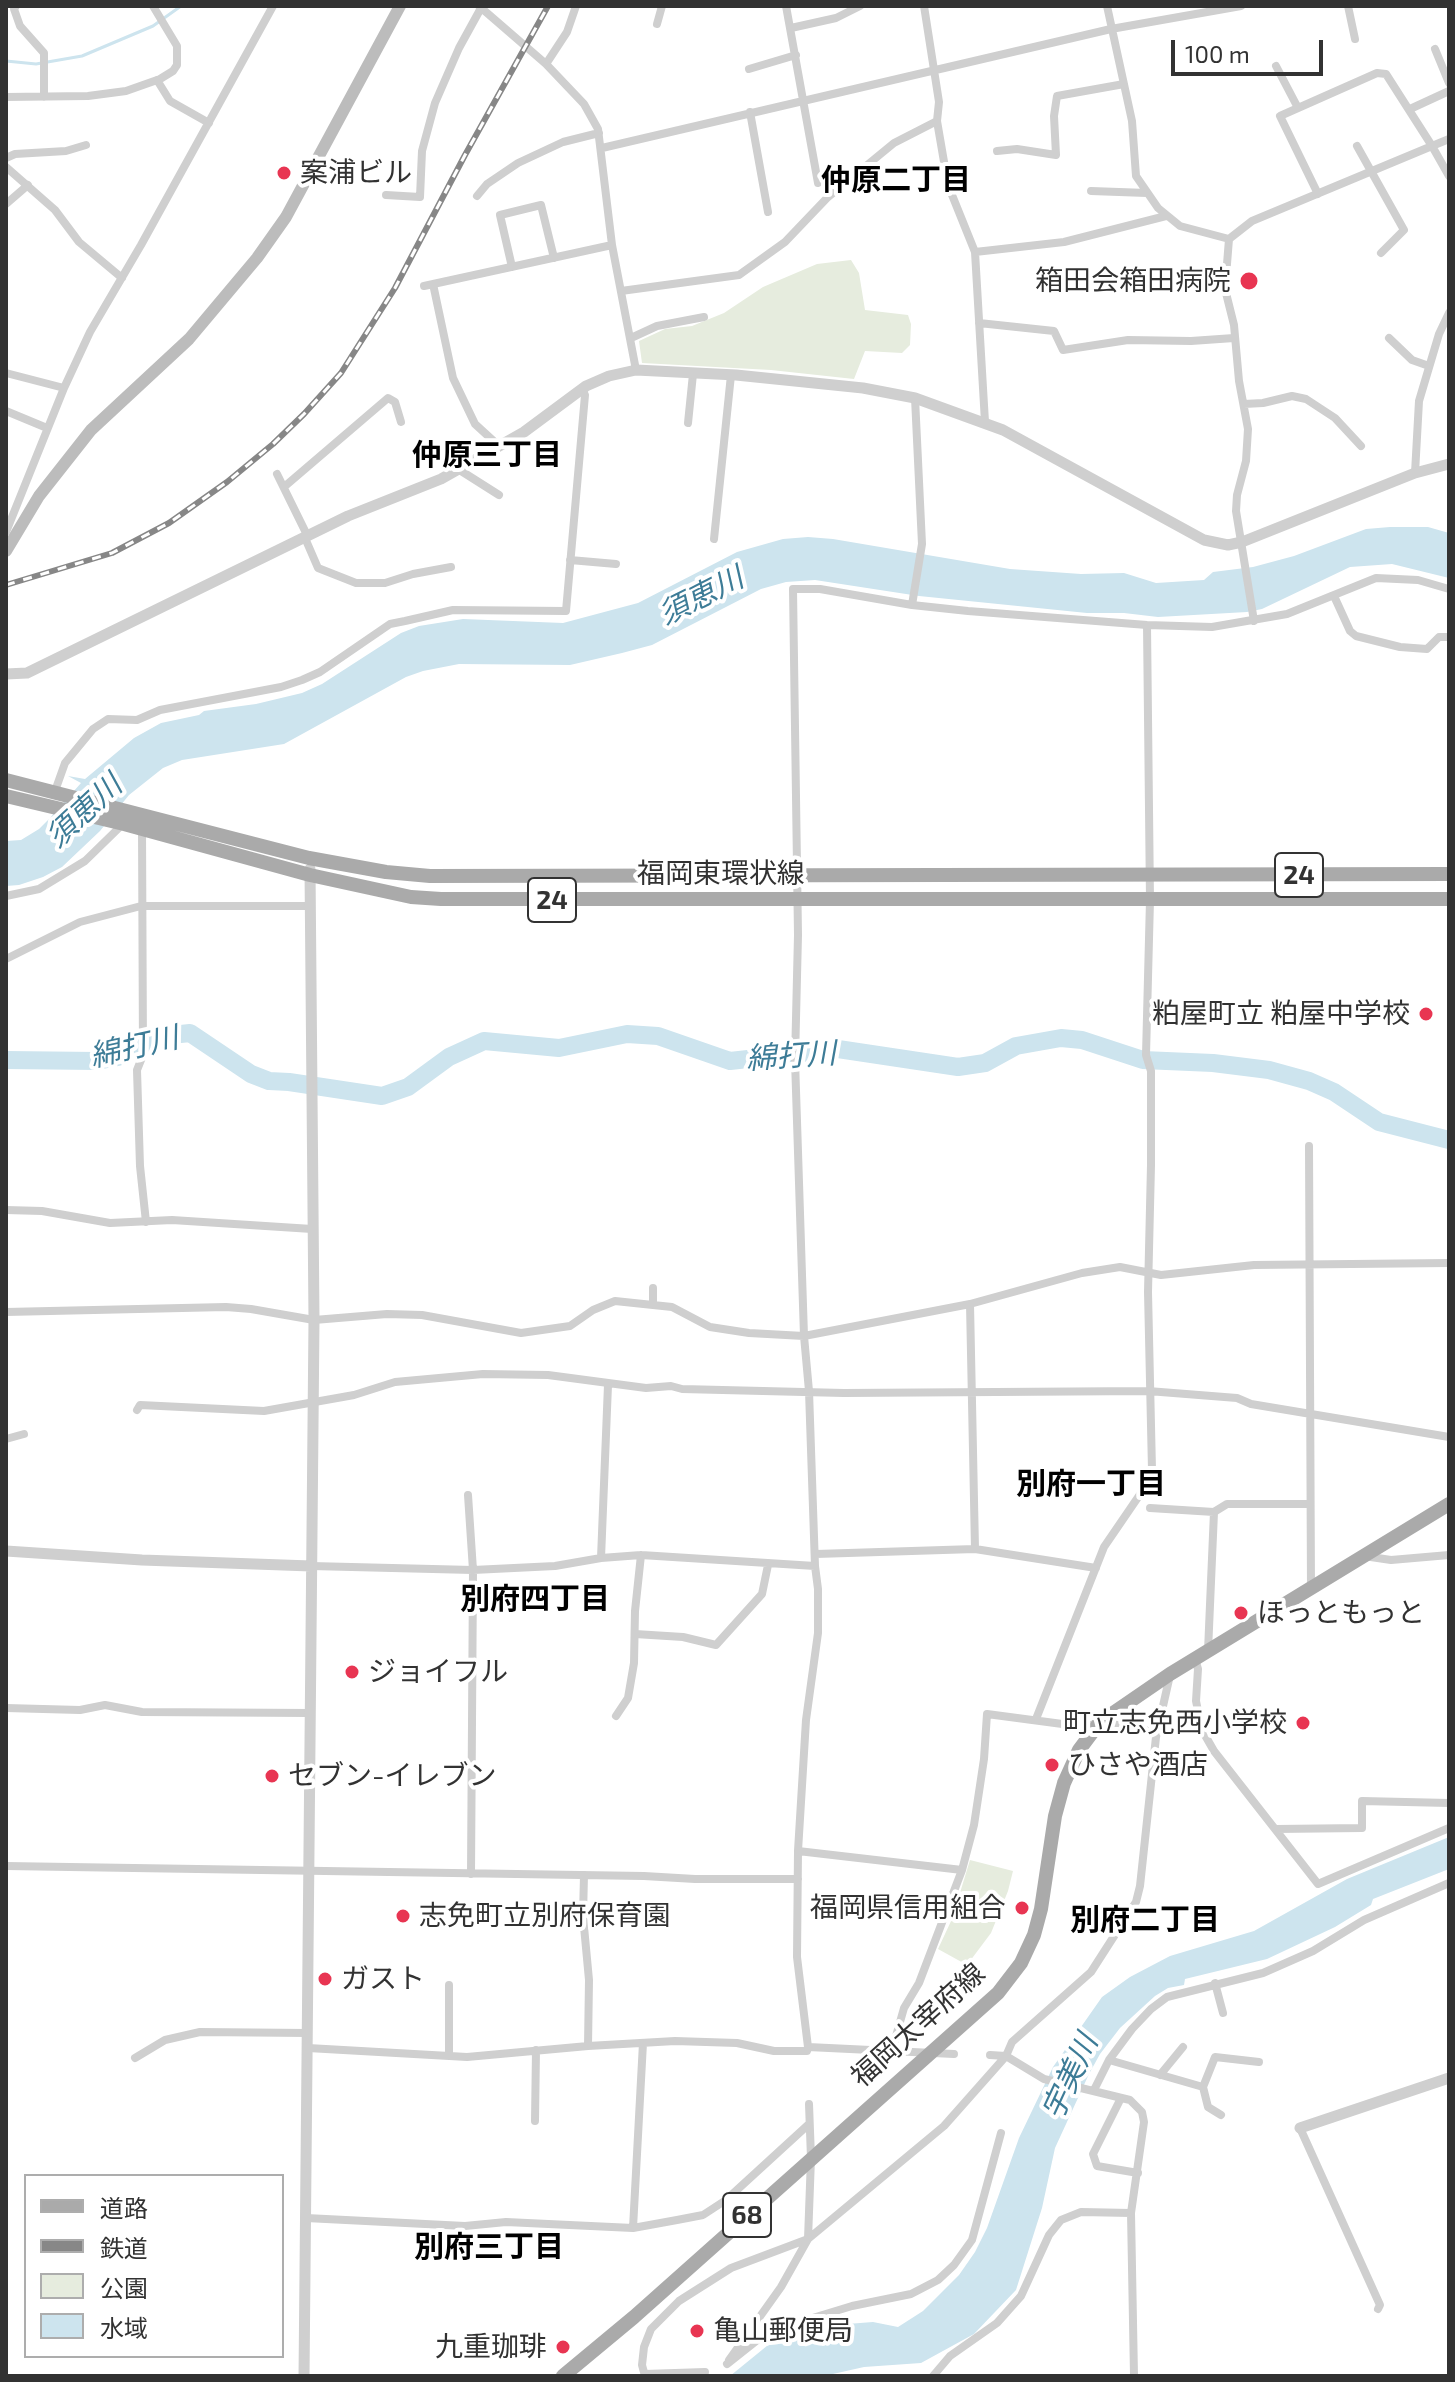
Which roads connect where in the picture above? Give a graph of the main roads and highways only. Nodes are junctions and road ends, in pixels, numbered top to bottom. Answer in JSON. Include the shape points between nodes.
{"nodes":[{"id":1,"x":400,"y":6,"type":"edge"},
{"id":2,"x":6,"y":551,"type":"edge"},
{"id":3,"x":6,"y":780,"type":"edge"},
{"id":4,"x":6,"y":796,"type":"edge"},
{"id":5,"x":125,"y":816,"type":"junction"},
{"id":6,"x":1449,"y":874,"type":"edge"},
{"id":7,"x":1449,"y":899,"type":"edge"},
{"id":8,"x":1449,"y":1504,"type":"edge"},
{"id":9,"x":563,"y":2376,"type":"edge"}],
"edges":[{"from":1,"to":2,"type":"main road","via":[[286,217],[257,258],[189,339],[91,430],[39,496]]},
{"from":3,"to":5,"type":"main road","name":"福岡東環状線","number":"24"},
{"from":4,"to":5,"type":"main road","name":"福岡東環状線","number":"24"},
{"from":5,"to":6,"type":"main road","name":"福岡東環状線","number":"24","via":[[309,858],[430,876]]},
{"from":5,"to":7,"type":"main road","name":"福岡東環状線","number":"24","via":[[143,831],[310,875],[441,899]]},
{"from":8,"to":9,"type":"main road","name":"福岡太宰府線","number":"68","via":[[1100,1722],[1064,1783],[1034,1935],[998,1993]]}]}
